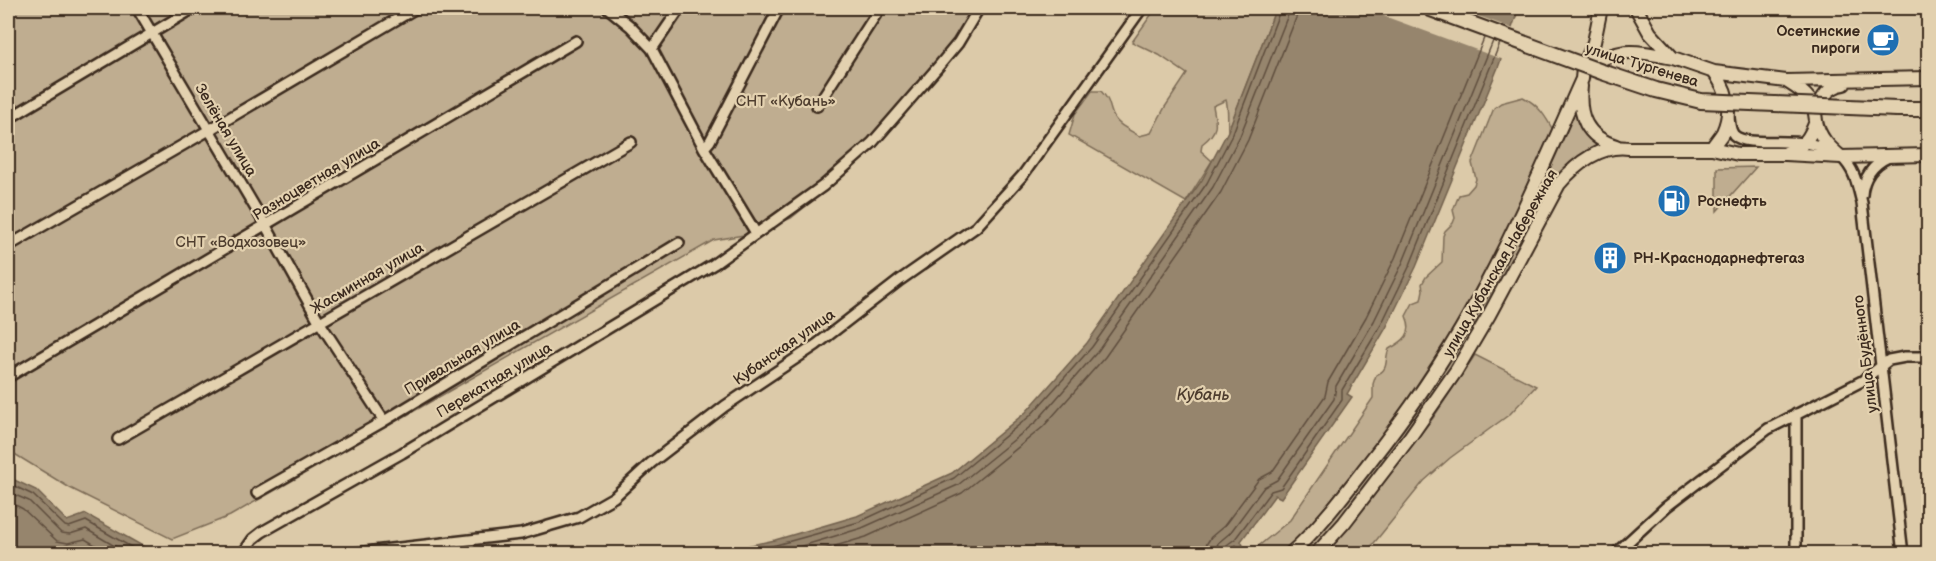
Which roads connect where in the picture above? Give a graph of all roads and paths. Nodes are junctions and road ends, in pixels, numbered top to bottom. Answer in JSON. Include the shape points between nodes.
{"nodes":[{"id":1,"x":137,"y":8,"type":"edge"},
{"id":2,"x":194,"y":8,"type":"edge"},
{"id":3,"x":416,"y":8,"type":"edge"},
{"id":4,"x":608,"y":8,"type":"edge"},
{"id":5,"x":680,"y":8,"type":"edge"},
{"id":6,"x":779,"y":8,"type":"edge"},
{"id":7,"x":880,"y":8,"type":"edge"},
{"id":8,"x":978,"y":8,"type":"edge"},
{"id":9,"x":1142,"y":8,"type":"edge"},
{"id":10,"x":1428,"y":8,"type":"edge"},
{"id":11,"x":1601,"y":8,"type":"edge"},
{"id":12,"x":1636,"y":8,"type":"edge"},
{"id":13,"x":152,"y":33,"type":"junction"},
{"id":14,"x":576,"y":40,"type":"dead end"},
{"id":15,"x":652,"y":49,"type":"junction"},
{"id":16,"x":1673,"y":58,"type":"junction"},
{"id":17,"x":1714,"y":72,"type":"junction"},
{"id":18,"x":1582,"y":73,"type":"junction"},
{"id":19,"x":1929,"y":78,"type":"edge"},
{"id":20,"x":1872,"y":80,"type":"junction"},
{"id":21,"x":1786,"y":81,"type":"junction"},
{"id":22,"x":818,"y":106,"type":"dead end"},
{"id":23,"x":1728,"y":109,"type":"junction"},
{"id":24,"x":1904,"y":109,"type":"junction"},
{"id":25,"x":1929,"y":109,"type":"edge"},
{"id":26,"x":1816,"y":117,"type":"junction"},
{"id":27,"x":8,"y":119,"type":"edge"},
{"id":28,"x":1929,"y":121,"type":"edge"},
{"id":29,"x":209,"y":130,"type":"junction"},
{"id":30,"x":631,"y":142,"type":"dead end"},
{"id":31,"x":1806,"y":142,"type":"junction"},
{"id":32,"x":1616,"y":146,"type":"junction"},
{"id":33,"x":704,"y":148,"type":"junction"},
{"id":34,"x":1712,"y":148,"type":"junction"},
{"id":35,"x":1785,"y":154,"type":"junction"},
{"id":36,"x":1894,"y":155,"type":"junction"},
{"id":37,"x":1929,"y":155,"type":"edge"},
{"id":38,"x":1841,"y":156,"type":"junction"},
{"id":39,"x":1862,"y":203,"type":"junction"},
{"id":40,"x":266,"y":226,"type":"junction"},
{"id":41,"x":757,"y":232,"type":"junction"},
{"id":42,"x":679,"y":243,"type":"dead end"},
{"id":43,"x":8,"y":246,"type":"edge"},
{"id":44,"x":320,"y":323,"type":"junction"},
{"id":45,"x":1929,"y":357,"type":"edge"},
{"id":46,"x":1882,"y":365,"type":"junction"},
{"id":47,"x":8,"y":377,"type":"edge"},
{"id":48,"x":1796,"y":414,"type":"junction"},
{"id":49,"x":384,"y":421,"type":"junction"},
{"id":50,"x":118,"y":439,"type":"dead end"},
{"id":51,"x":257,"y":493,"type":"dead end"},
{"id":52,"x":250,"y":551,"type":"edge"},
{"id":53,"x":347,"y":554,"type":"edge"},
{"id":54,"x":1290,"y":554,"type":"edge"},
{"id":55,"x":1316,"y":554,"type":"edge"},
{"id":56,"x":1615,"y":554,"type":"edge"},
{"id":57,"x":1796,"y":554,"type":"edge"},
{"id":58,"x":1903,"y":554,"type":"edge"}],
"edges":[{"from":1,"to":13,"type":"street","name":"Зелёная улица"},
{"from":2,"to":13,"type":"street"},
{"from":3,"to":29,"type":"street"},
{"from":4,"to":15,"type":"street"},
{"from":5,"to":15,"type":"street"},
{"from":6,"to":33,"type":"street"},
{"from":7,"to":22,"type":"street"},
{"from":8,"to":41,"type":"street","name":"Перекатная улица","via":[[958,43],[872,143],[824,186]]},
{"from":9,"to":53,"type":"street","name":"Кубанская улица","via":[[1023,175],[976,227],[816,345],[725,406],[614,497],[579,517],[521,534]]},
{"from":10,"to":24,"type":"highway","name":"улица Тургенева","bridge":true,"via":[[1602,72],[1701,101]]},
{"from":11,"to":18,"type":"main road","name":"улица Кубанская Набережная"},
{"from":12,"to":16,"type":"main road","via":[[1650,33]]},
{"from":13,"to":27,"type":"street"},
{"from":13,"to":29,"type":"street","name":"Зелёная улица"},
{"from":14,"to":40,"type":"street","name":"Разноцветная улица"},
{"from":15,"to":33,"type":"street"},
{"from":16,"to":17,"type":"main road"},
{"from":16,"to":18,"type":"main road","via":[[1623,51],[1604,57]]},
{"from":17,"to":21,"type":"main road"},
{"from":17,"to":23,"type":"main road","via":[[1726,92]]},
{"from":18,"to":32,"type":"main road","via":[[1583,116],[1601,141]]},
{"from":18,"to":54,"type":"main road","name":"улица Кубанская Набережная","via":[[1525,206],[1472,310],[1395,430],[1327,516]]},
{"from":19,"to":20,"type":"main road"},
{"from":20,"to":21,"type":"main road"},
{"from":20,"to":26,"type":"main road","via":[[1830,88],[1821,98]]},
{"from":21,"to":26,"type":"main road","via":[[1810,100]]},
{"from":23,"to":31,"type":"street","via":[[1736,137]]},
{"from":23,"to":34,"type":"main road","via":[[1722,134]]},
{"from":24,"to":25,"type":"highway","name":"улица Тургенева"},
{"from":24,"to":28,"type":"highway"},
{"from":26,"to":31,"type":"main road"},
{"from":26,"to":38,"type":"main road","via":[[1824,141]]},
{"from":29,"to":40,"type":"street","name":"Зелёная улица"},
{"from":29,"to":43,"type":"street"},
{"from":30,"to":44,"type":"street","name":"Жасминная улица"},
{"from":31,"to":35,"type":"main road"},
{"from":31,"to":38,"type":"street"},
{"from":32,"to":34,"type":"main road","name":"улица Кубанская Набережная"},
{"from":32,"to":55,"type":"main road","name":"улица Кубанская Набережная","via":[[1589,156],[1559,184],[1456,371],[1344,524]]},
{"from":33,"to":41,"type":"street"},
{"from":34,"to":35,"type":"main road","name":"улица Кубанская Набережная","via":[[1738,154]]},
{"from":35,"to":38,"type":"main road","name":"улица Кубанская Набережная"},
{"from":36,"to":37,"type":"main road","name":"улица Кубанская Набережная"},
{"from":36,"to":38,"type":"main road","name":"улица Кубанская Набережная"},
{"from":36,"to":39,"type":"street","via":[[1882,160],[1867,176]]},
{"from":38,"to":39,"type":"street","name":"улица Будённого","via":[[1855,177]]},
{"from":39,"to":46,"type":"street","name":"улица Будённого"},
{"from":40,"to":44,"type":"street","name":"Зелёная улица"},
{"from":40,"to":47,"type":"street","name":"Разноцветная улица"},
{"from":41,"to":52,"type":"street","name":"Перекатная улица","via":[[714,264],[607,330],[262,532],[253,539]]},
{"from":42,"to":49,"type":"street","name":"Привальная улица"},
{"from":44,"to":49,"type":"street","name":"Зелёная улица"},
{"from":44,"to":50,"type":"street","name":"Жасминная улица"},
{"from":45,"to":46,"type":"street","via":[[1896,358]]},
{"from":46,"to":48,"type":"street","via":[[1862,381]]},
{"from":46,"to":58,"type":"street","name":"улица Будённого"},
{"from":48,"to":56,"type":"street","via":[[1768,429],[1666,507]]},
{"from":48,"to":57,"type":"street"},
{"from":49,"to":51,"type":"street","name":"Привальная улица"}]}
